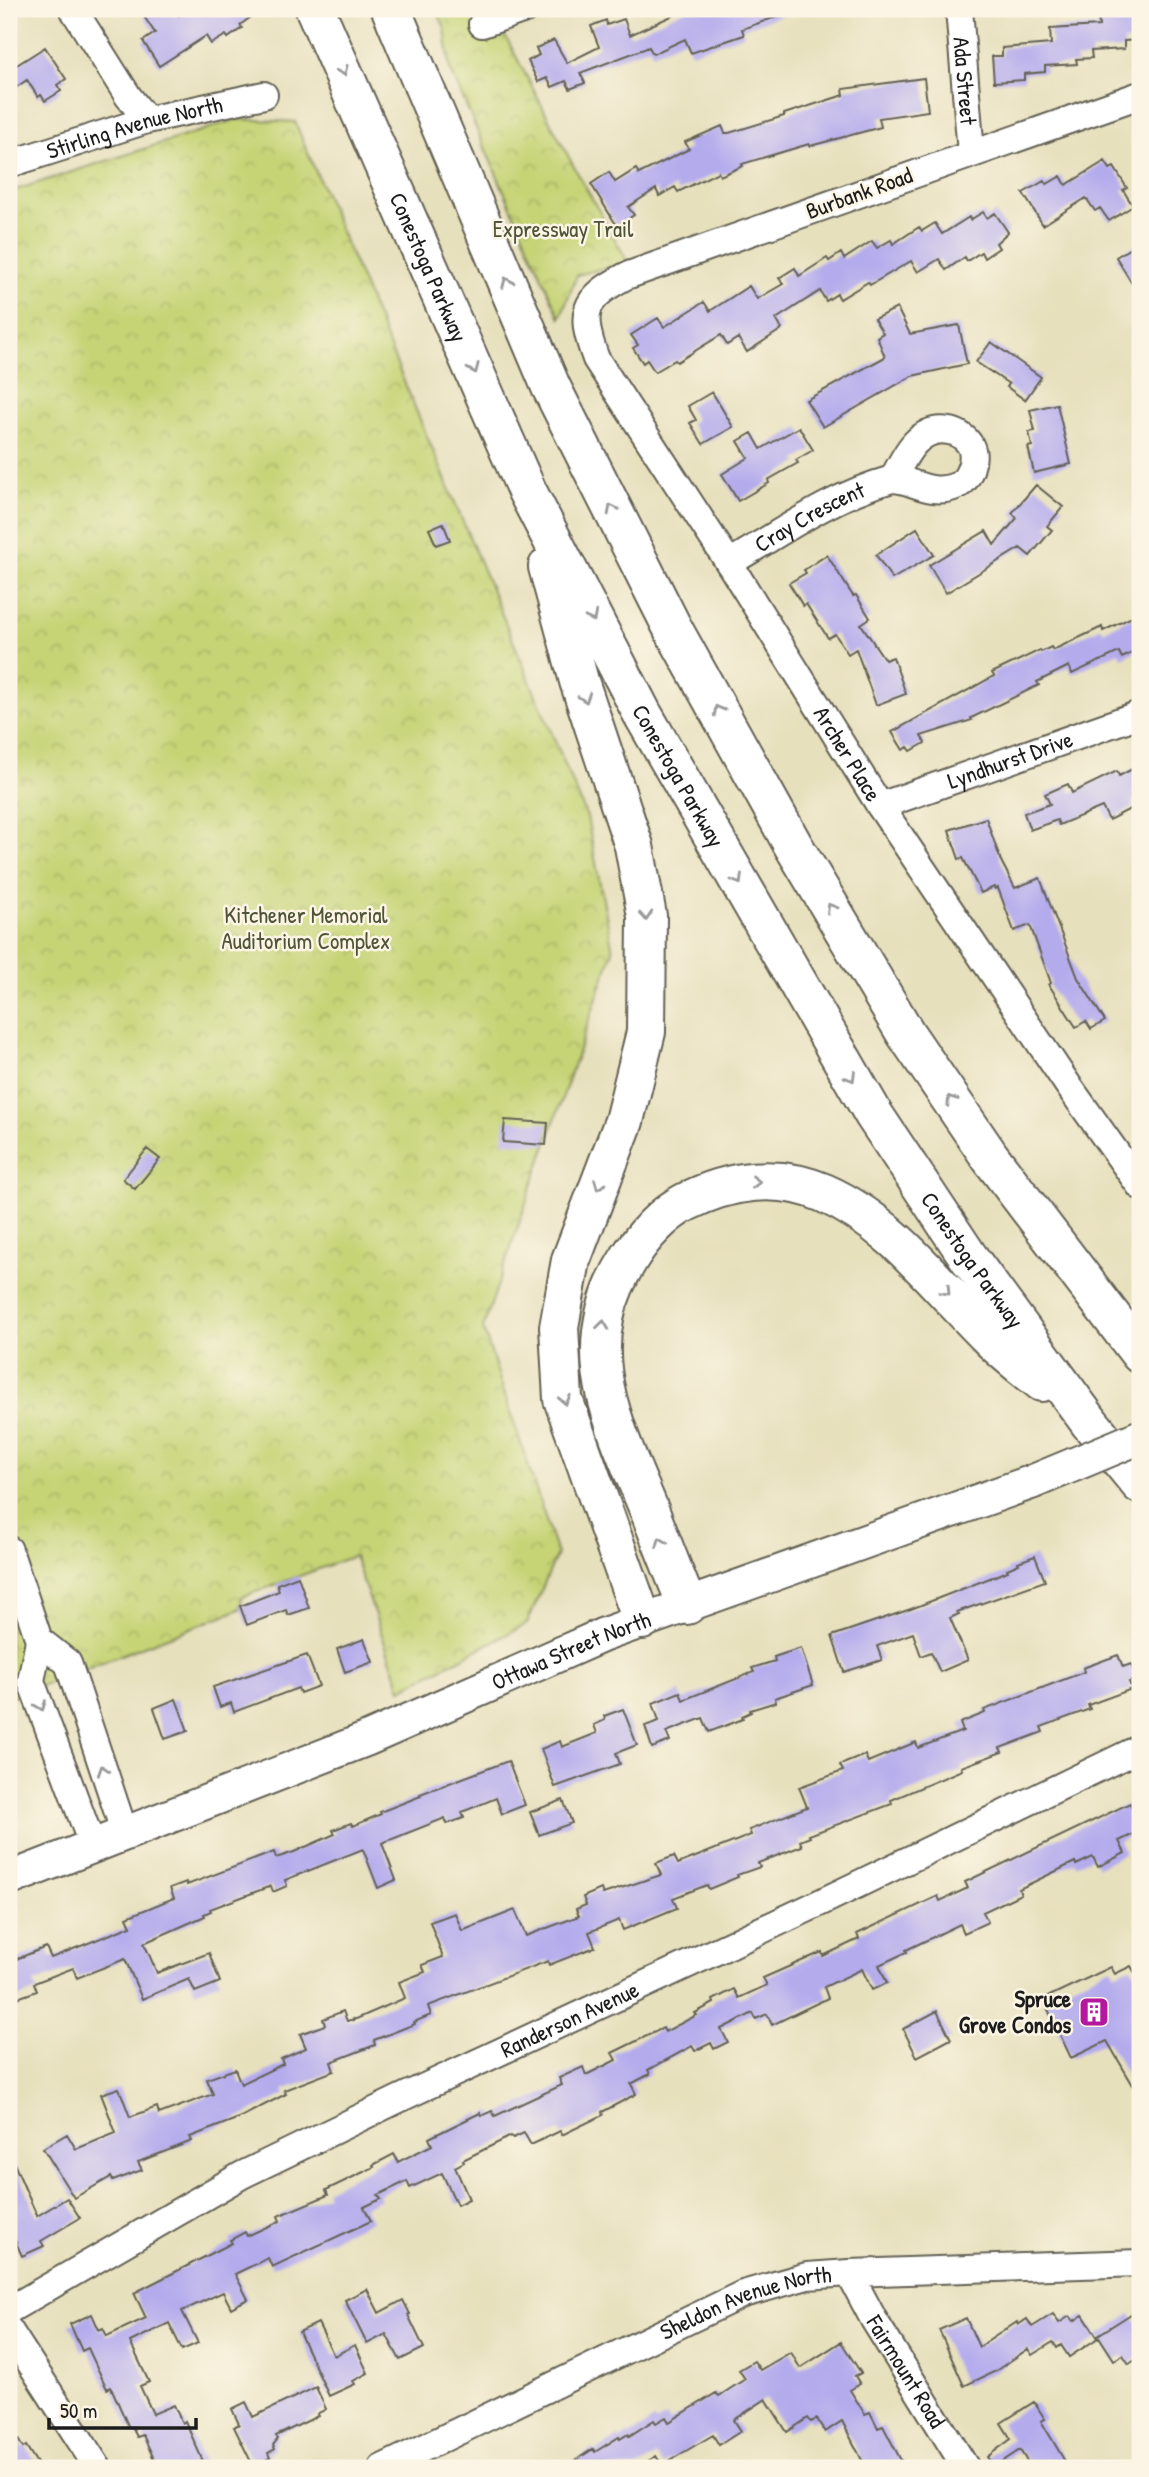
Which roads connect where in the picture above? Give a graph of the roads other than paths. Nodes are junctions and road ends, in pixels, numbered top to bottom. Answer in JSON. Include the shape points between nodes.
{"nodes":[{"id":1,"x":73,"y":9,"type":"edge"},
{"id":2,"x":315,"y":9,"type":"edge"},
{"id":3,"x":391,"y":9,"type":"edge"},
{"id":4,"x":525,"y":9,"type":"edge"},
{"id":5,"x":959,"y":9,"type":"edge"},
{"id":6,"x":482,"y":24,"type":"dead end"},
{"id":7,"x":264,"y":95,"type":"dead end"},
{"id":8,"x":1136,"y":106,"type":"edge"},
{"id":9,"x":147,"y":120,"type":"junction"},
{"id":10,"x":971,"y":153,"type":"junction"},
{"id":11,"x":9,"y":164,"type":"edge"},
{"id":12,"x":589,"y":307,"type":"joint"},
{"id":13,"x":893,"y":479,"type":"dead end"},
{"id":14,"x":527,"y":491,"type":"junction"},
{"id":15,"x":729,"y":563,"type":"junction"},
{"id":16,"x":1140,"y":714,"type":"edge"},
{"id":17,"x":880,"y":806,"type":"junction"},
{"id":18,"x":990,"y":1157,"type":"junction"},
{"id":19,"x":1140,"y":1186,"type":"edge"},
{"id":20,"x":1140,"y":1315,"type":"edge"},
{"id":21,"x":1140,"y":1354,"type":"edge"},
{"id":22,"x":1090,"y":1423,"type":"junction"},
{"id":23,"x":1140,"y":1437,"type":"edge"},
{"id":24,"x":1140,"y":1484,"type":"edge"},
{"id":25,"x":9,"y":1550,"type":"edge"},
{"id":26,"x":687,"y":1605,"type":"junction"},
{"id":27,"x":642,"y":1620,"type":"junction"},
{"id":28,"x":39,"y":1640,"type":"junction"},
{"id":29,"x":1140,"y":1748,"type":"edge"},
{"id":30,"x":125,"y":1834,"type":"junction"},
{"id":31,"x":93,"y":1847,"type":"junction"},
{"id":32,"x":9,"y":1879,"type":"edge"},
{"id":33,"x":1140,"y":2263,"type":"edge"},
{"id":34,"x":849,"y":2273,"type":"junction"},
{"id":35,"x":9,"y":2310,"type":"edge"},
{"id":36,"x":9,"y":2330,"type":"edge"},
{"id":37,"x":98,"y":2468,"type":"edge"},
{"id":38,"x":382,"y":2468,"type":"edge"},
{"id":39,"x":966,"y":2468,"type":"edge"}],
"edges":[{"from":1,"to":9,"type":"street"},
{"from":2,"to":14,"type":"highway","name":"Conestoga Parkway","one_way":true},
{"from":18,"to":3,"type":"highway","one_way":true,"via":[[899,1022],[793,845],[673,629],[551,387]]},
{"from":4,"to":6,"type":"street"},
{"from":5,"to":10,"type":"street","name":"Ada Street"},
{"from":7,"to":9,"type":"street","name":"Stirling Avenue North"},
{"from":8,"to":10,"type":"street","name":"Burbank Road"},
{"from":9,"to":11,"type":"street","name":"Stirling Avenue North"},
{"from":10,"to":12,"type":"street","name":"Burbank Road","via":[[626,276],[595,295]]},
{"from":12,"to":15,"type":"street","name":"Archer Place","via":[[586,333],[596,359]]},
{"from":13,"to":15,"type":"street","name":"Cray Crescent","via":[[842,496]]},
{"from":14,"to":22,"type":"highway","name":"Conestoga Parkway","one_way":true,"via":[[642,713],[873,1115],[969,1258]]},
{"from":14,"to":27,"type":"highway","one_way":true,"via":[[579,681],[634,846],[648,916],[646,1032],[624,1121],[571,1260],[559,1327],[563,1399]]},
{"from":15,"to":17,"type":"street","name":"Archer Place"},
{"from":16,"to":17,"type":"street","name":"Lyndhurst Drive"},
{"from":17,"to":19,"type":"street","name":"Archer Place"},
{"from":18,"to":20,"type":"highway","via":[[1095,1262]]},
{"from":18,"to":21,"type":"highway"},
{"from":22,"to":24,"type":"highway","name":"Conestoga Parkway"},
{"from":26,"to":22,"type":"highway","one_way":true,"via":[[612,1421],[601,1346],[606,1309],[620,1272],[642,1239],[680,1205],[706,1192],[740,1182],[778,1182],[821,1192],[852,1207],[908,1250],[988,1336]]},
{"from":23,"to":26,"type":"main road","name":"Ottawa Street North","bridge":true,"via":[[1032,1482]]},
{"from":25,"to":28,"type":"street"},
{"from":26,"to":27,"type":"main road","name":"Ottawa Street North"},
{"from":27,"to":30,"type":"main road","name":"Ottawa Street North","via":[[367,1738]]},
{"from":30,"to":28,"type":"street","one_way":true,"via":[[68,1663]]},
{"from":28,"to":31,"type":"street","one_way":true,"via":[[31,1681]]},
{"from":29,"to":35,"type":"street","name":"Randerson Avenue","via":[[242,2175]]},
{"from":30,"to":31,"type":"main road","name":"Ottawa Street North"},
{"from":31,"to":32,"type":"main road","name":"Ottawa Street North"},
{"from":33,"to":34,"type":"street","name":"Sheldon Avenue North"},
{"from":34,"to":38,"type":"street","name":"Sheldon Avenue North","via":[[807,2276],[743,2294]]},
{"from":34,"to":39,"type":"street","name":"Fairmount Road"},
{"from":36,"to":37,"type":"street"}]}
